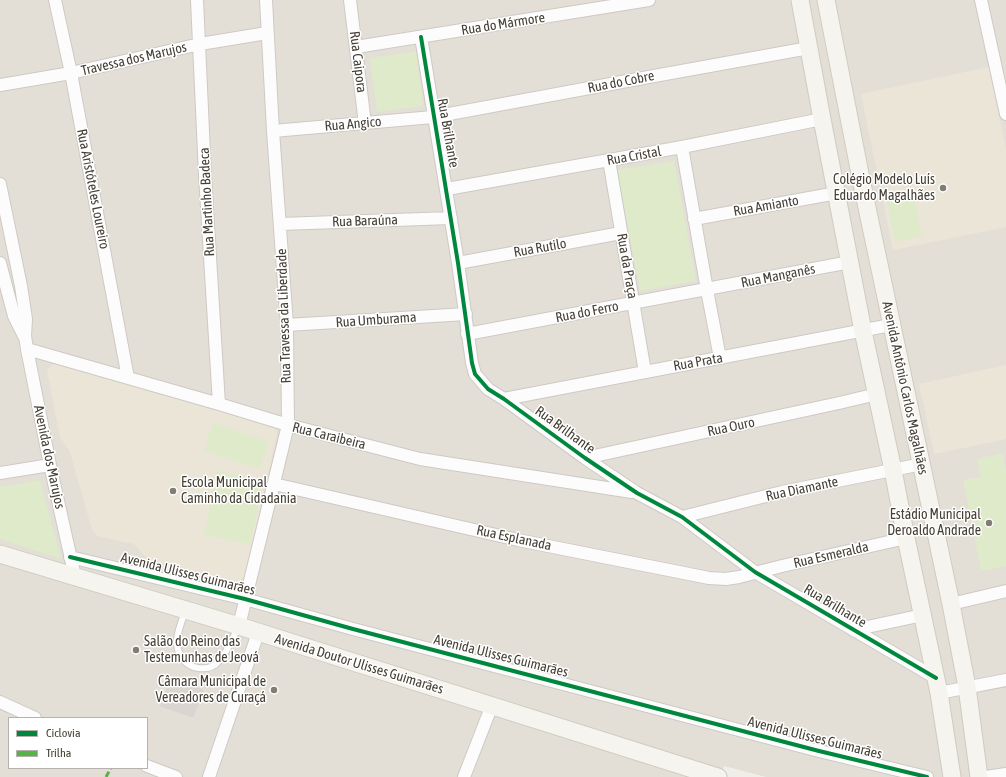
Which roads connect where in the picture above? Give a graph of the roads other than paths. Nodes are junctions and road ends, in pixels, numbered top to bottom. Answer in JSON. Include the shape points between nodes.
{"nodes":[{"id":1,"x":55,"y":0,"type":"edge"},
{"id":2,"x":198,"y":0,"type":"edge"},
{"id":3,"x":266,"y":0,"type":"edge"},
{"id":4,"x":350,"y":0,"type":"edge"},
{"id":5,"x":649,"y":0,"type":"edge"},
{"id":6,"x":800,"y":0,"type":"edge"},
{"id":7,"x":826,"y":0,"type":"edge"},
{"id":8,"x":980,"y":0,"type":"edge"},
{"id":9,"x":268,"y":34,"type":"junction"},
{"id":10,"x":421,"y":37,"type":"junction"},
{"id":11,"x":200,"y":44,"type":"junction"},
{"id":12,"x":356,"y":47,"type":"junction"},
{"id":13,"x":809,"y":48,"type":"junction"},
{"id":14,"x":71,"y":74,"type":"junction"},
{"id":15,"x":0,"y":85,"type":"edge"},
{"id":16,"x":1006,"y":114,"type":"edge"},
{"id":17,"x":433,"y":117,"type":"junction"},
{"id":18,"x":822,"y":119,"type":"junction"},
{"id":19,"x":365,"y":124,"type":"junction"},
{"id":20,"x":273,"y":131,"type":"junction"},
{"id":21,"x":682,"y":147,"type":"junction"},
{"id":22,"x":609,"y":160,"type":"junction"},
{"id":23,"x":0,"y":184,"type":"edge"},
{"id":24,"x":447,"y":189,"type":"junction"},
{"id":25,"x":837,"y":193,"type":"junction"},
{"id":26,"x":451,"y":218,"type":"junction"},
{"id":27,"x":694,"y":219,"type":"junction"},
{"id":28,"x":280,"y":224,"type":"junction"},
{"id":29,"x":621,"y":233,"type":"junction"},
{"id":30,"x":850,"y":262,"type":"junction"},
{"id":31,"x":0,"y":263,"type":"edge"},
{"id":32,"x":458,"y":263,"type":"junction"},
{"id":33,"x":707,"y":290,"type":"junction"},
{"id":34,"x":634,"y":303,"type":"junction"},
{"id":35,"x":466,"y":314,"type":"junction"},
{"id":36,"x":287,"y":325,"type":"junction"},
{"id":37,"x":891,"y":325,"type":"junction"},
{"id":38,"x":863,"y":331,"type":"junction"},
{"id":39,"x":467,"y":334,"type":"junction"},
{"id":40,"x":25,"y":336,"type":"junction"},
{"id":41,"x":27,"y":349,"type":"junction"},
{"id":42,"x":720,"y":358,"type":"junction"},
{"id":43,"x":645,"y":372,"type":"junction"},
{"id":44,"x":128,"y":378,"type":"junction"},
{"id":45,"x":877,"y":394,"type":"junction"},
{"id":46,"x":504,"y":399,"type":"junction"},
{"id":47,"x":219,"y":404,"type":"junction"},
{"id":48,"x":288,"y":425,"type":"junction"},
{"id":49,"x":585,"y":458,"type":"junction"},
{"id":50,"x":922,"y":464,"type":"junction"},
{"id":51,"x":50,"y":465,"type":"junction"},
{"id":52,"x":893,"y":470,"type":"junction"},
{"id":53,"x":0,"y":473,"type":"edge"},
{"id":54,"x":274,"y":484,"type":"junction"},
{"id":55,"x":637,"y":493,"type":"junction"},
{"id":56,"x":682,"y":517,"type":"junction"},
{"id":57,"x":906,"y":538,"type":"junction"},
{"id":58,"x":0,"y":554,"type":"edge"},
{"id":59,"x":70,"y":557,"type":"junction"},
{"id":60,"x":755,"y":572,"type":"junction"},
{"id":61,"x":75,"y":577,"type":"junction"},
{"id":62,"x":1006,"y":592,"type":"edge"},
{"id":63,"x":245,"y":599,"type":"junction"},
{"id":64,"x":951,"y":604,"type":"junction"},
{"id":65,"x":185,"y":610,"type":"junction"},
{"id":66,"x":923,"y":615,"type":"junction"},
{"id":67,"x":239,"y":626,"type":"junction"},
{"id":68,"x":853,"y":630,"type":"junction"},
{"id":69,"x":258,"y":633,"type":"junction"},
{"id":70,"x":1006,"y":680,"type":"edge"},
{"id":71,"x":938,"y":686,"type":"junction"},
{"id":72,"x":967,"y":687,"type":"junction"},
{"id":73,"x":0,"y":702,"type":"edge"},
{"id":74,"x":492,"y":705,"type":"junction"},
{"id":75,"x":33,"y":717,"type":"edge"},
{"id":76,"x":148,"y":766,"type":"edge"},
{"id":77,"x":698,"y":774,"type":"edge"},
{"id":78,"x":1006,"y":774,"type":"edge"},
{"id":79,"x":176,"y":777,"type":"edge"},
{"id":80,"x":209,"y":777,"type":"edge"},
{"id":81,"x":464,"y":777,"type":"edge"},
{"id":82,"x":718,"y":777,"type":"edge"},
{"id":83,"x":927,"y":777,"type":"edge"},
{"id":84,"x":952,"y":777,"type":"edge"},
{"id":85,"x":979,"y":777,"type":"edge"},
{"id":86,"x":986,"y":777,"type":"edge"}],
"edges":[{"from":1,"to":14,"type":"street","name":"Rua Aristóteles Loureiro"},
{"from":2,"to":11,"type":"street","name":"Rua Martinho Badeca"},
{"from":3,"to":9,"type":"street","name":"Rua Travessa da Liberdade"},
{"from":4,"to":12,"type":"street","name":"Rua Caipora"},
{"from":5,"to":10,"type":"street","name":"Rua do Mármore"},
{"from":6,"to":13,"type":"street","name":"Avenida Antônio Carlos Magalhães"},
{"from":7,"to":37,"type":"street","name":"Avenida Antônio Carlos Magalhães"},
{"from":8,"to":16,"type":"street"},
{"from":9,"to":11,"type":"street","name":"Travessa dos Marujos"},
{"from":9,"to":20,"type":"street","name":"Rua Travessa da Liberdade"},
{"from":10,"to":12,"type":"street","name":"Rua do Mármore"},
{"from":10,"to":17,"type":"street","name":"Rua Brilhante"},
{"from":11,"to":14,"type":"street","name":"Travessa dos Marujos"},
{"from":11,"to":47,"type":"street","name":"Rua Martinho Badeca"},
{"from":12,"to":19,"type":"street","name":"Rua Caipora"},
{"from":13,"to":17,"type":"street","name":"Rua do Cobre"},
{"from":13,"to":18,"type":"street","name":"Avenida Antônio Carlos Magalhães"},
{"from":14,"to":15,"type":"street","name":"Travessa dos Marujos"},
{"from":14,"to":44,"type":"street","name":"Rua Aristóteles Loureiro"},
{"from":17,"to":19,"type":"street","name":"Rua Angico"},
{"from":17,"to":24,"type":"street","name":"Rua Brilhante"},
{"from":18,"to":21,"type":"street","name":"Rua Cristal"},
{"from":18,"to":25,"type":"street","name":"Avenida Antônio Carlos Magalhães"},
{"from":19,"to":20,"type":"street","name":"Rua Angico"},
{"from":20,"to":28,"type":"street","name":"Rua Travessa da Liberdade"},
{"from":21,"to":22,"type":"street","name":"Rua Cristal"},
{"from":21,"to":27,"type":"street"},
{"from":22,"to":24,"type":"street","name":"Rua Cristal"},
{"from":22,"to":29,"type":"street","name":"Rua da Praça"},
{"from":23,"to":40,"type":"street","name":"Avenida dos Marujos","via":[[21,286],[26,319]]},
{"from":24,"to":26,"type":"street","name":"Rua Brilhante"},
{"from":25,"to":27,"type":"street","name":"Rua Amianto"},
{"from":25,"to":30,"type":"street","name":"Avenida Antônio Carlos Magalhães"},
{"from":26,"to":28,"type":"street","name":"Rua Baraúna"},
{"from":26,"to":32,"type":"street","name":"Rua Brilhante"},
{"from":27,"to":33,"type":"street"},
{"from":28,"to":36,"type":"street","name":"Rua Travessa da Liberdade"},
{"from":29,"to":32,"type":"street","name":"Rua Rutilo"},
{"from":29,"to":34,"type":"street","name":"Rua da Praça"},
{"from":30,"to":33,"type":"street","name":"Rua Manganês"},
{"from":30,"to":38,"type":"street","name":"Avenida Antônio Carlos Magalhães"},
{"from":31,"to":40,"type":"street","name":"Avenida dos Marujos","via":[[14,316]]},
{"from":32,"to":35,"type":"street","name":"Rua Brilhante"},
{"from":33,"to":34,"type":"street","name":"Rua do Ferro"},
{"from":33,"to":42,"type":"street"},
{"from":34,"to":39,"type":"street","name":"Rua do Ferro"},
{"from":34,"to":43,"type":"street","name":"Rua da Praça"},
{"from":35,"to":36,"type":"street","name":"Rua Umburama"},
{"from":35,"to":39,"type":"street","name":"Rua Brilhante"},
{"from":36,"to":48,"type":"street","name":"Rua Travessa da Liberdade"},
{"from":37,"to":38,"type":"street","name":"Rua Prata"},
{"from":37,"to":50,"type":"street","name":"Avenida Antônio Carlos Magalhães"},
{"from":38,"to":42,"type":"street","name":"Rua Prata"},
{"from":38,"to":45,"type":"street","name":"Avenida Antônio Carlos Magalhães"},
{"from":39,"to":46,"type":"street","name":"Rua Brilhante","via":[[475,374],[488,389]]},
{"from":40,"to":41,"type":"street","name":"Avenida dos Marujos"},
{"from":41,"to":44,"type":"street","name":"Rua Caraibeira"},
{"from":41,"to":51,"type":"street","name":"Avenida dos Marujos"},
{"from":42,"to":43,"type":"street","name":"Rua Prata"},
{"from":43,"to":46,"type":"street","name":"Rua Prata"},
{"from":44,"to":47,"type":"street","name":"Rua Caraibeira"},
{"from":45,"to":49,"type":"street","name":"Rua Ouro"},
{"from":45,"to":52,"type":"street","name":"Avenida Antônio Carlos Magalhães"},
{"from":46,"to":49,"type":"street","name":"Rua Brilhante"},
{"from":47,"to":48,"type":"street","name":"Rua Caraibeira"},
{"from":48,"to":54,"type":"street","name":"Rua Travessa da Liberdade"},
{"from":48,"to":55,"type":"street","name":"Rua Caraibeira","via":[[420,459]]},
{"from":49,"to":55,"type":"street","name":"Rua Brilhante"},
{"from":50,"to":52,"type":"street","name":"Rua Diamante"},
{"from":50,"to":64,"type":"street","name":"Avenida Antônio Carlos Magalhães"},
{"from":51,"to":53,"type":"street"},
{"from":51,"to":59,"type":"street","name":"Avenida dos Marujos"},
{"from":52,"to":56,"type":"street","name":"Rua Diamante","via":[[782,492]]},
{"from":52,"to":57,"type":"street","name":"Avenida Antônio Carlos Magalhães"},
{"from":54,"to":60,"type":"street","name":"Rua Esplanada","via":[[518,540],[709,578],[726,579]]},
{"from":54,"to":63,"type":"street","name":"Rua Travessa da Liberdade"},
{"from":55,"to":56,"type":"street","name":"Rua Brilhante"},
{"from":56,"to":60,"type":"street","name":"Rua Brilhante"},
{"from":57,"to":60,"type":"street","name":"Rua Esmeralda"},
{"from":57,"to":66,"type":"street","name":"Avenida Antônio Carlos Magalhães"},
{"from":58,"to":61,"type":"street","name":"Avenida Doutor Ulisses Guimarães"},
{"from":59,"to":61,"type":"street","name":"Avenida dos Marujos"},
{"from":59,"to":63,"type":"street","name":"Avenida Ulisses Guimarães"},
{"from":60,"to":68,"type":"street","name":"Rua Brilhante"},
{"from":61,"to":65,"type":"street","name":"Avenida Doutor Ulisses Guimarães"},
{"from":62,"to":64,"type":"street"},
{"from":63,"to":67,"type":"street","name":"Rua Travessa da Liberdade"},
{"from":63,"to":83,"type":"street","name":"Avenida Ulisses Guimarães","via":[[353,630]]},
{"from":64,"to":72,"type":"street","name":"Avenida Antônio Carlos Magalhães"},
{"from":65,"to":67,"type":"street","name":"Avenida Doutor Ulisses Guimarães"},
{"from":65,"to":67,"type":"lane","via":[[177,640],[178,650],[182,660],[192,667],[212,667],[219,661]]},
{"from":66,"to":68,"type":"street"},
{"from":66,"to":71,"type":"street","name":"Avenida Antônio Carlos Magalhães"},
{"from":67,"to":69,"type":"street","name":"Avenida Doutor Ulisses Guimarães"},
{"from":68,"to":71,"type":"street","name":"Rua Brilhante"},
{"from":69,"to":74,"type":"street","name":"Avenida Doutor Ulisses Guimarães"},
{"from":69,"to":80,"type":"street"},
{"from":70,"to":72,"type":"street"},
{"from":71,"to":72,"type":"street"},
{"from":71,"to":84,"type":"street","name":"Avenida Antônio Carlos Magalhães"},
{"from":72,"to":85,"type":"street","name":"Avenida Antônio Carlos Magalhães"},
{"from":73,"to":75,"type":"street"},
{"from":74,"to":77,"type":"street","name":"Avenida Doutor Ulisses Guimarães"},
{"from":74,"to":81,"type":"street"},
{"from":76,"to":79,"type":"street"},
{"from":77,"to":82,"type":"street","name":"Avenida Doutor Ulisses Guimarães"},
{"from":78,"to":86,"type":"street"}]}
